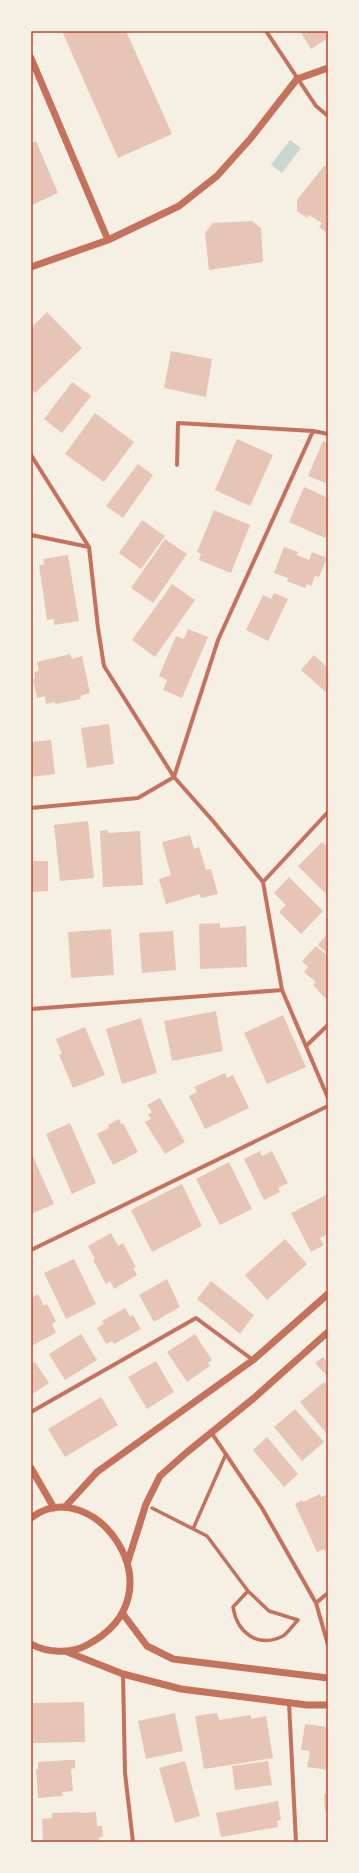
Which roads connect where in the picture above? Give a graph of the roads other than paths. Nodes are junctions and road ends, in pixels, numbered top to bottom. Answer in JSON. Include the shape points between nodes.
{"nodes":[{"id":1,"x":266,"y":31,"type":"edge"},
{"id":2,"x":31,"y":58,"type":"edge"},
{"id":3,"x":328,"y":68,"type":"edge"},
{"id":4,"x":297,"y":79,"type":"junction"},
{"id":5,"x":328,"y":116,"type":"edge"},
{"id":6,"x":108,"y":240,"type":"junction"},
{"id":7,"x":31,"y":267,"type":"edge"},
{"id":8,"x":313,"y":431,"type":"junction"},
{"id":9,"x":328,"y":434,"type":"edge"},
{"id":10,"x":31,"y":455,"type":"edge"},
{"id":11,"x":176,"y":465,"type":"dead end"},
{"id":12,"x":31,"y":535,"type":"edge"},
{"id":13,"x":89,"y":547,"type":"junction"},
{"id":14,"x":174,"y":777,"type":"junction"},
{"id":15,"x":31,"y":808,"type":"edge"},
{"id":16,"x":328,"y":812,"type":"edge"},
{"id":17,"x":263,"y":882,"type":"junction"},
{"id":18,"x":282,"y":990,"type":"junction"},
{"id":19,"x":31,"y":1009,"type":"edge"},
{"id":20,"x":328,"y":1025,"type":"edge"},
{"id":21,"x":306,"y":1046,"type":"junction"},
{"id":22,"x":328,"y":1098,"type":"edge"},
{"id":23,"x":328,"y":1106,"type":"edge"},
{"id":24,"x":31,"y":1250,"type":"edge"},
{"id":25,"x":328,"y":1294,"type":"edge"},
{"id":26,"x":328,"y":1332,"type":"edge"},
{"id":27,"x":253,"y":1360,"type":"junction"},
{"id":28,"x":31,"y":1412,"type":"edge"},
{"id":29,"x":212,"y":1432,"type":"junction"},
{"id":30,"x":226,"y":1454,"type":"junction"},
{"id":31,"x":31,"y":1468,"type":"edge"},
{"id":32,"x":65,"y":1507,"type":"junction"},
{"id":33,"x":54,"y":1508,"type":"junction"},
{"id":34,"x":152,"y":1508,"type":"dead end"},
{"id":35,"x":31,"y":1518,"type":"edge"},
{"id":36,"x":193,"y":1529,"type":"junction"},
{"id":37,"x":128,"y":1561,"type":"junction"},
{"id":38,"x":248,"y":1591,"type":"junction"},
{"id":39,"x":328,"y":1593,"type":"edge"},
{"id":40,"x":316,"y":1603,"type":"junction"},
{"id":41,"x":123,"y":1614,"type":"junction"},
{"id":42,"x":31,"y":1644,"type":"edge"},
{"id":43,"x":328,"y":1645,"type":"edge"},
{"id":44,"x":64,"y":1651,"type":"junction"},
{"id":45,"x":123,"y":1674,"type":"junction"},
{"id":46,"x":328,"y":1678,"type":"edge"},
{"id":47,"x":289,"y":1702,"type":"junction"},
{"id":48,"x":328,"y":1705,"type":"edge"},
{"id":49,"x":133,"y":1842,"type":"edge"},
{"id":50,"x":296,"y":1842,"type":"edge"}],
"edges":[{"from":1,"to":4,"type":"street"},
{"from":2,"to":6,"type":"street"},
{"from":3,"to":4,"type":"street"},
{"from":4,"to":5,"type":"street","via":[[316,106]]},
{"from":4,"to":6,"type":"street","via":[[252,138],[217,176],[179,206]]},
{"from":6,"to":7,"type":"street"},
{"from":8,"to":9,"type":"street"},
{"from":8,"to":11,"type":"street","via":[[178,423]]},
{"from":8,"to":14,"type":"street","via":[[218,640]]},
{"from":10,"to":13,"type":"street"},
{"from":12,"to":13,"type":"street"},
{"from":13,"to":14,"type":"street","via":[[104,666]]},
{"from":14,"to":15,"type":"street","via":[[138,798]]},
{"from":14,"to":17,"type":"street"},
{"from":16,"to":17,"type":"street"},
{"from":17,"to":18,"type":"street"},
{"from":18,"to":19,"type":"street"},
{"from":18,"to":21,"type":"street"},
{"from":20,"to":21,"type":"street"},
{"from":21,"to":22,"type":"street"},
{"from":23,"to":24,"type":"street"},
{"from":25,"to":27,"type":"street"},
{"from":26,"to":29,"type":"street"},
{"from":27,"to":28,"type":"street","via":[[196,1318]]},
{"from":27,"to":32,"type":"street","via":[[97,1472]]},
{"from":29,"to":30,"type":"street"},
{"from":29,"to":37,"type":"street","via":[[160,1476],[146,1504]]},
{"from":30,"to":36,"type":"street"},
{"from":30,"to":40,"type":"street","via":[[262,1508]]},
{"from":31,"to":33,"type":"street"},
{"from":32,"to":33,"type":"street"},
{"from":32,"to":37,"type":"street","via":[[92,1516],[113,1536]]},
{"from":33,"to":35,"type":"street","via":[[35,1514]]},
{"from":34,"to":36,"type":"street"},
{"from":36,"to":38,"type":"street","via":[[207,1536]]},
{"from":37,"to":41,"type":"street","via":[[131,1582]]},
{"from":38,"to":38,"type":"street","via":[[269,1611],[298,1620],[284,1636],[264,1642],[246,1635],[234,1617],[233,1607]]},
{"from":39,"to":40,"type":"street"},
{"from":40,"to":43,"type":"street"},
{"from":41,"to":44,"type":"street","via":[[97,1640],[82,1648]]},
{"from":41,"to":46,"type":"street","via":[[147,1646],[174,1659]]},
{"from":42,"to":44,"type":"street","via":[[49,1650]]},
{"from":44,"to":45,"type":"street"},
{"from":45,"to":47,"type":"street","via":[[180,1689]]},
{"from":45,"to":49,"type":"street","via":[[125,1773]]},
{"from":47,"to":48,"type":"street"},
{"from":47,"to":50,"type":"street"}]}
